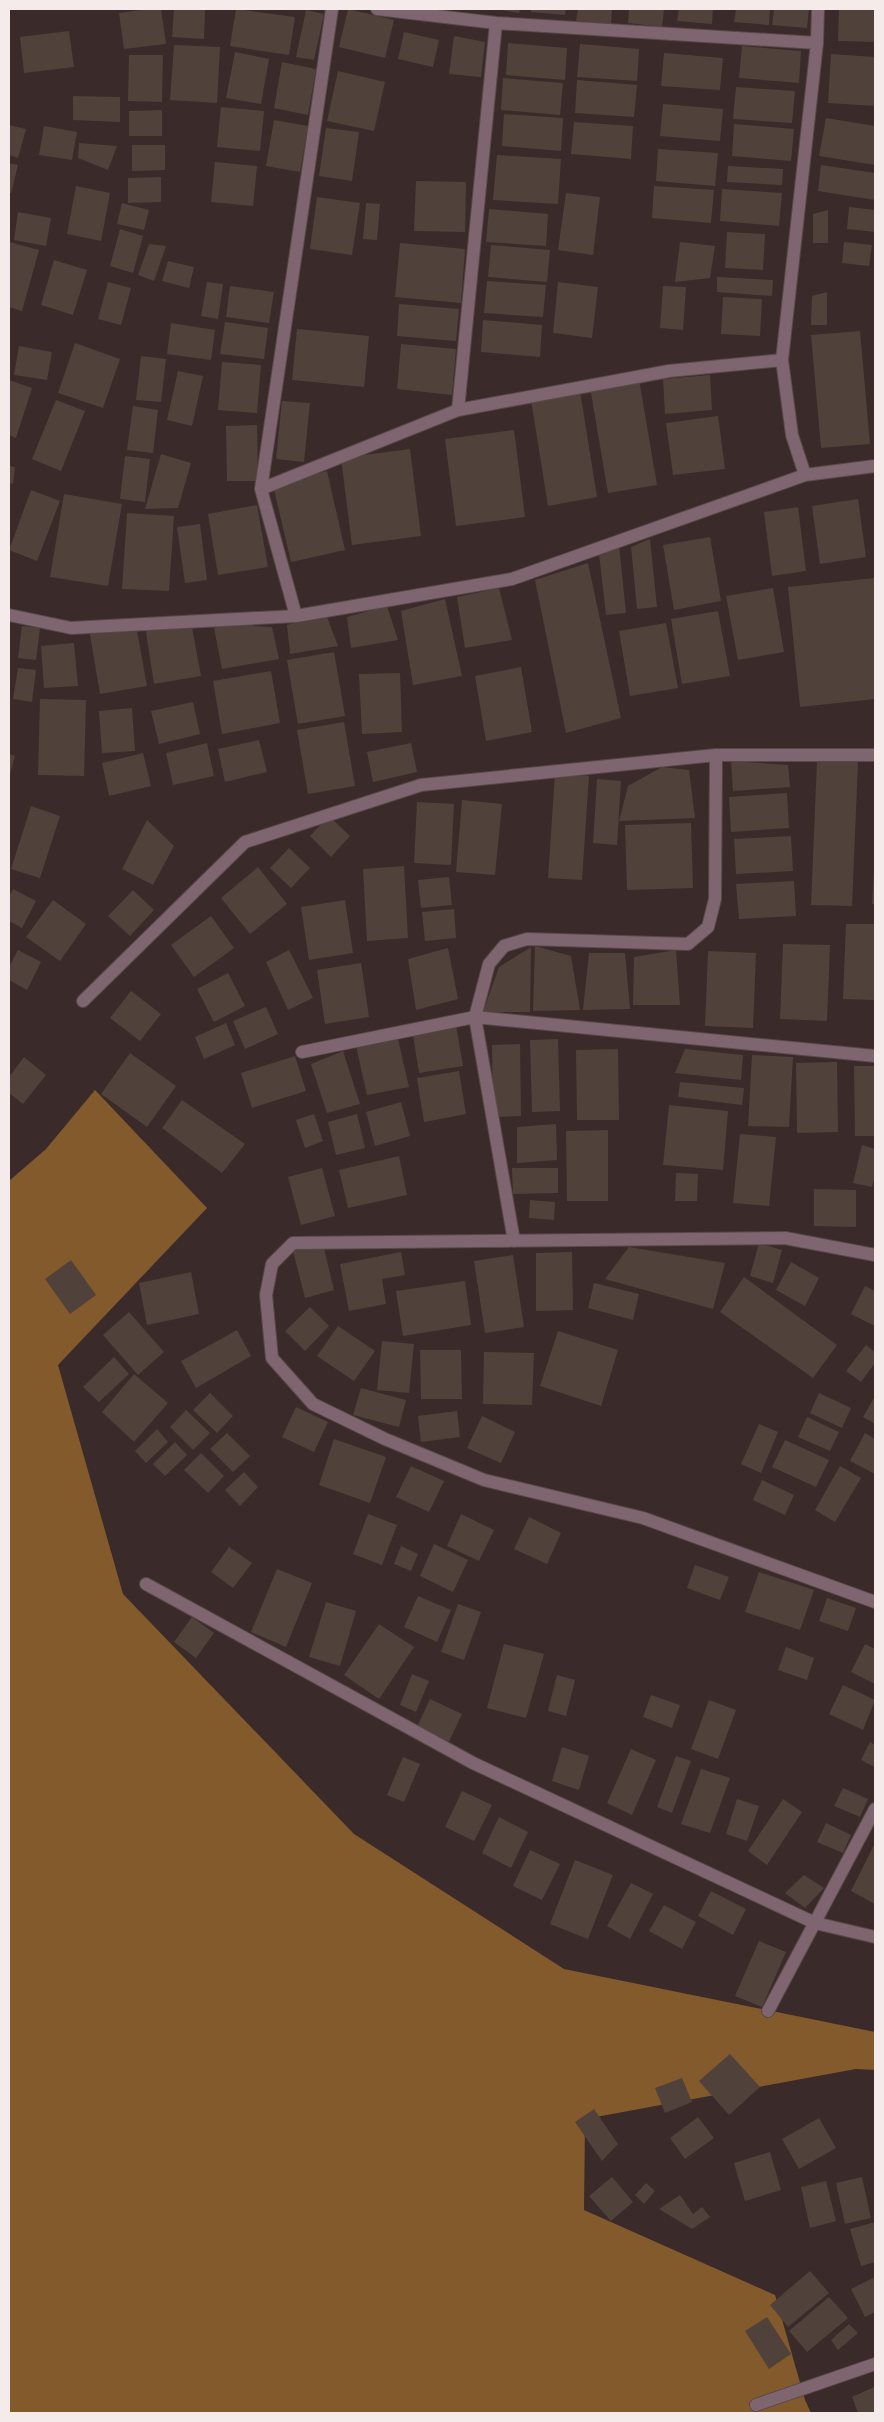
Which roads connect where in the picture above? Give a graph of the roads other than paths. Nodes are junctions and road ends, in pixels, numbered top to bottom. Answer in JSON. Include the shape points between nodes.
{"nodes":[{"id":1,"x":332,"y":9,"type":"edge"},
{"id":2,"x":378,"y":9,"type":"edge"},
{"id":3,"x":818,"y":9,"type":"edge"},
{"id":4,"x":496,"y":23,"type":"junction"},
{"id":5,"x":816,"y":43,"type":"junction"},
{"id":6,"x":782,"y":360,"type":"junction"},
{"id":7,"x":458,"y":410,"type":"junction"},
{"id":8,"x":875,"y":466,"type":"edge"},
{"id":9,"x":805,"y":475,"type":"junction"},
{"id":10,"x":261,"y":489,"type":"junction"},
{"id":11,"x":9,"y":615,"type":"edge"},
{"id":12,"x":296,"y":616,"type":"junction"},
{"id":13,"x":716,"y":755,"type":"junction"},
{"id":14,"x":875,"y":755,"type":"edge"},
{"id":15,"x":83,"y":1001,"type":"dead end"},
{"id":16,"x":475,"y":1017,"type":"junction"},
{"id":17,"x":302,"y":1052,"type":"dead end"},
{"id":18,"x":875,"y":1056,"type":"edge"},
{"id":19,"x":514,"y":1241,"type":"junction"},
{"id":20,"x":875,"y":1255,"type":"edge"},
{"id":21,"x":146,"y":1584,"type":"dead end"},
{"id":22,"x":875,"y":1602,"type":"edge"},
{"id":23,"x":875,"y":1809,"type":"edge"},
{"id":24,"x":815,"y":1923,"type":"junction"},
{"id":25,"x":875,"y":1937,"type":"edge"},
{"id":26,"x":768,"y":2011,"type":"dead end"},
{"id":27,"x":875,"y":2364,"type":"edge"},
{"id":28,"x":756,"y":2405,"type":"dead end"}],
"edges":[{"from":1,"to":10,"type":"street"},
{"from":2,"to":4,"type":"street"},
{"from":3,"to":5,"type":"street"},
{"from":4,"to":5,"type":"street"},
{"from":4,"to":7,"type":"street"},
{"from":5,"to":6,"type":"street"},
{"from":6,"to":7,"type":"street","via":[[669,371]]},
{"from":6,"to":9,"type":"street","via":[[792,435]]},
{"from":7,"to":10,"type":"street"},
{"from":8,"to":9,"type":"street"},
{"from":9,"to":12,"type":"street","via":[[512,579]]},
{"from":10,"to":12,"type":"street"},
{"from":11,"to":12,"type":"street","via":[[71,628]]},
{"from":13,"to":14,"type":"street"},
{"from":13,"to":15,"type":"street","via":[[421,785],[245,842]]},
{"from":13,"to":16,"type":"street","via":[[715,899],[708,927],[688,944],[527,940],[504,946],[489,964]]},
{"from":16,"to":17,"type":"street"},
{"from":16,"to":18,"type":"street"},
{"from":16,"to":19,"type":"street"},
{"from":19,"to":20,"type":"street","via":[[785,1238]]},
{"from":19,"to":22,"type":"street","via":[[292,1243],[272,1264],[266,1295],[272,1358],[313,1404],[385,1440],[484,1480],[643,1518]]},
{"from":21,"to":24,"type":"street","via":[[473,1763]]},
{"from":23,"to":24,"type":"street"},
{"from":24,"to":25,"type":"street"},
{"from":24,"to":26,"type":"street"},
{"from":27,"to":28,"type":"street"}]}
